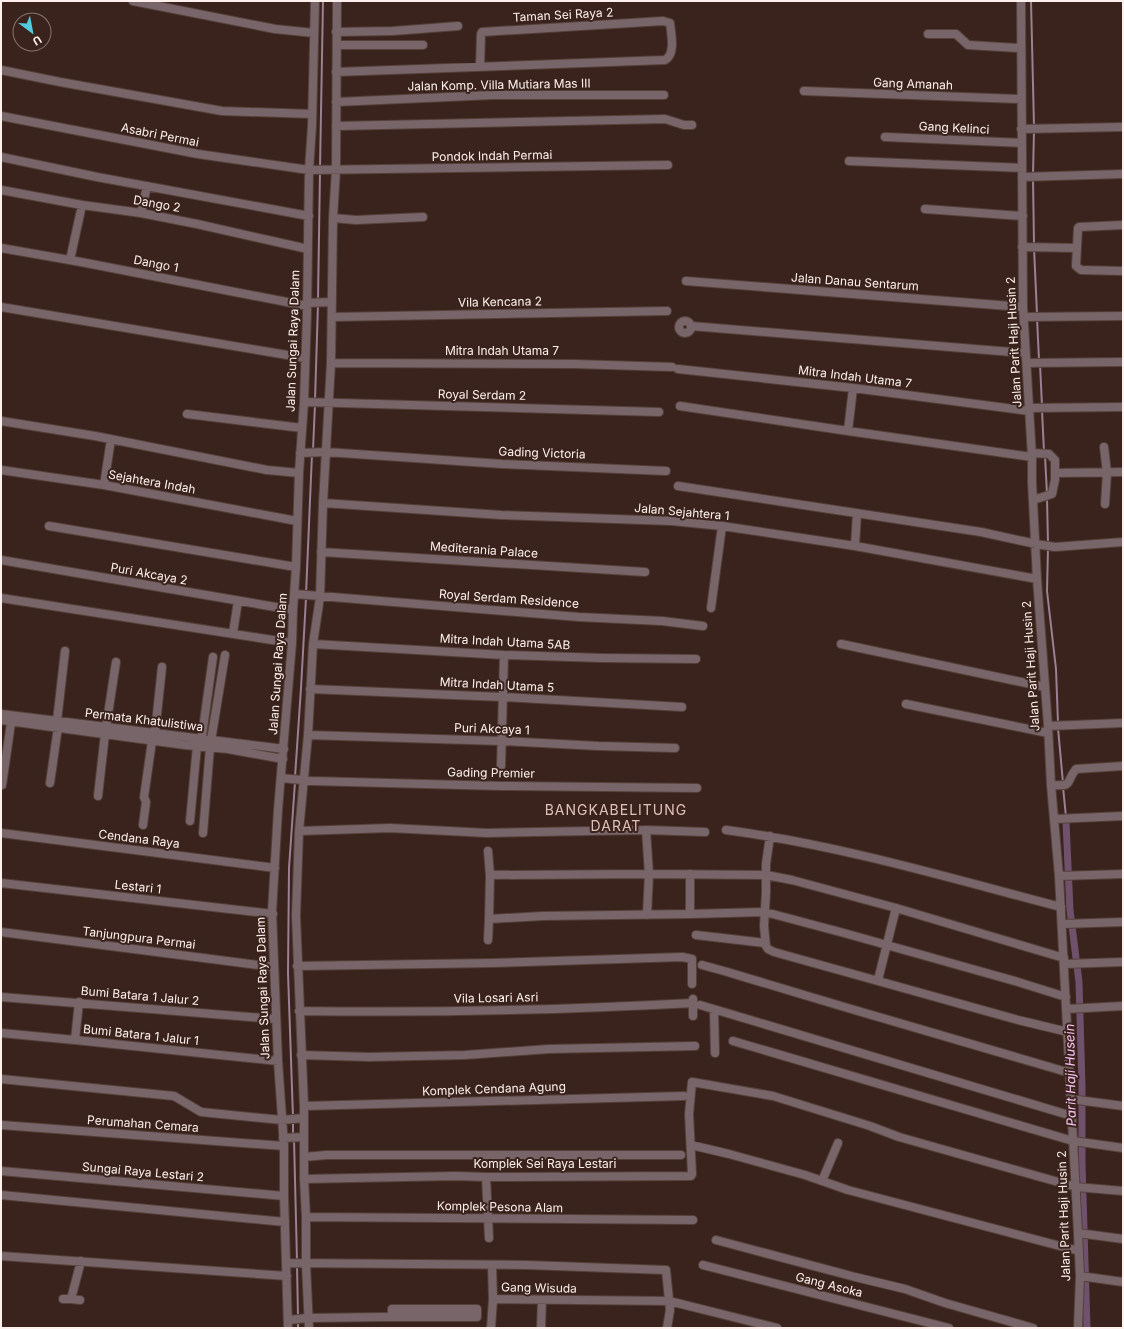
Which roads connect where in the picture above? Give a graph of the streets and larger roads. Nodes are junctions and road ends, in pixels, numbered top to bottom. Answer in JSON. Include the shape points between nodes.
{"nodes":[{"id":1,"x":133,"y":1,"type":"edge"},
{"id":2,"x":315,"y":1,"type":"edge"},
{"id":3,"x":337,"y":1,"type":"edge"},
{"id":4,"x":1021,"y":1,"type":"edge"},
{"id":5,"x":458,"y":26,"type":"dead end"},
{"id":6,"x":336,"y":32,"type":"junction"},
{"id":7,"x":314,"y":33,"type":"junction"},
{"id":8,"x":928,"y":34,"type":"dead end"},
{"id":9,"x":423,"y":44,"type":"dead end"},
{"id":10,"x":337,"y":45,"type":"junction"},
{"id":11,"x":1020,"y":48,"type":"junction"},
{"id":12,"x":480,"y":67,"type":"junction"},
{"id":13,"x":1,"y":70,"type":"edge"},
{"id":14,"x":336,"y":72,"type":"junction"},
{"id":15,"x":804,"y":91,"type":"dead end"},
{"id":16,"x":664,"y":94,"type":"dead end"},
{"id":17,"x":1021,"y":99,"type":"junction"},
{"id":18,"x":336,"y":102,"type":"junction"},
{"id":19,"x":312,"y":114,"type":"junction"},
{"id":20,"x":1,"y":116,"type":"edge"},
{"id":21,"x":692,"y":125,"type":"dead end"},
{"id":22,"x":336,"y":126,"type":"junction"},
{"id":23,"x":1123,"y":127,"type":"edge"},
{"id":24,"x":1021,"y":129,"type":"junction"},
{"id":25,"x":885,"y":137,"type":"dead end"},
{"id":26,"x":1021,"y":143,"type":"junction"},
{"id":27,"x":1,"y":157,"type":"edge"},
{"id":28,"x":849,"y":161,"type":"dead end"},
{"id":29,"x":668,"y":165,"type":"dead end"},
{"id":30,"x":312,"y":170,"type":"junction"},
{"id":31,"x":332,"y":170,"type":"junction"},
{"id":32,"x":1025,"y":174,"type":"junction"},
{"id":33,"x":1123,"y":174,"type":"edge"},
{"id":34,"x":146,"y":186,"type":"junction"},
{"id":35,"x":1,"y":190,"type":"edge"},
{"id":36,"x":82,"y":205,"type":"junction"},
{"id":37,"x":925,"y":209,"type":"dead end"},
{"id":38,"x":140,"y":213,"type":"junction"},
{"id":39,"x":309,"y":216,"type":"junction"},
{"id":40,"x":1023,"y":216,"type":"junction"},
{"id":41,"x":423,"y":217,"type":"dead end"},
{"id":42,"x":333,"y":218,"type":"junction"},
{"id":43,"x":1123,"y":225,"type":"edge"},
{"id":44,"x":1024,"y":247,"type":"junction"},
{"id":45,"x":1,"y":248,"type":"edge"},
{"id":46,"x":1077,"y":248,"type":"junction"},
{"id":47,"x":308,"y":249,"type":"junction"},
{"id":48,"x":70,"y":260,"type":"junction"},
{"id":49,"x":1123,"y":271,"type":"edge"},
{"id":50,"x":686,"y":281,"type":"dead end"},
{"id":51,"x":329,"y":302,"type":"junction"},
{"id":52,"x":309,"y":304,"type":"junction"},
{"id":53,"x":1,"y":307,"type":"edge"},
{"id":54,"x":1023,"y":307,"type":"junction"},
{"id":55,"x":667,"y":311,"type":"dead end"},
{"id":56,"x":1123,"y":316,"type":"edge"},
{"id":57,"x":333,"y":317,"type":"junction"},
{"id":58,"x":1024,"y":317,"type":"junction"},
{"id":59,"x":691,"y":326,"type":"dead end"},
{"id":60,"x":1025,"y":353,"type":"junction"},
{"id":61,"x":305,"y":358,"type":"junction"},
{"id":62,"x":1033,"y":362,"type":"junction"},
{"id":63,"x":1123,"y":362,"type":"edge"},
{"id":64,"x":331,"y":363,"type":"junction"},
{"id":65,"x":853,"y":388,"type":"junction"},
{"id":66,"x":306,"y":402,"type":"junction"},
{"id":67,"x":329,"y":403,"type":"junction"},
{"id":68,"x":680,"y":406,"type":"dead end"},
{"id":69,"x":1123,"y":407,"type":"edge"},
{"id":70,"x":1032,"y":409,"type":"junction"},
{"id":71,"x":659,"y":412,"type":"dead end"},
{"id":72,"x":187,"y":414,"type":"dead end"},
{"id":73,"x":1,"y":421,"type":"edge"},
{"id":74,"x":302,"y":428,"type":"junction"},
{"id":75,"x":848,"y":431,"type":"junction"},
{"id":76,"x":111,"y":439,"type":"junction"},
{"id":77,"x":1104,"y":447,"type":"dead end"},
{"id":78,"x":302,"y":452,"type":"junction"},
{"id":79,"x":326,"y":452,"type":"junction"},
{"id":80,"x":1035,"y":455,"type":"junction"},
{"id":81,"x":1,"y":470,"type":"edge"},
{"id":82,"x":666,"y":471,"type":"dead end"},
{"id":83,"x":1107,"y":472,"type":"junction"},
{"id":84,"x":1123,"y":472,"type":"edge"},
{"id":85,"x":299,"y":473,"type":"junction"},
{"id":86,"x":1055,"y":473,"type":"junction"},
{"id":87,"x":104,"y":485,"type":"junction"},
{"id":88,"x":678,"y":486,"type":"dead end"},
{"id":89,"x":1033,"y":500,"type":"junction"},
{"id":90,"x":322,"y":503,"type":"junction"},
{"id":91,"x":1105,"y":504,"type":"dead end"},
{"id":92,"x":857,"y":513,"type":"junction"},
{"id":93,"x":297,"y":521,"type":"junction"},
{"id":94,"x":49,"y":526,"type":"dead end"},
{"id":95,"x":722,"y":526,"type":"junction"},
{"id":96,"x":1123,"y":542,"type":"edge"},
{"id":97,"x":1036,"y":544,"type":"junction"},
{"id":98,"x":854,"y":546,"type":"junction"},
{"id":99,"x":321,"y":552,"type":"junction"},
{"id":100,"x":1,"y":560,"type":"edge"},
{"id":101,"x":296,"y":567,"type":"junction"},
{"id":102,"x":645,"y":572,"type":"dead end"},
{"id":103,"x":1037,"y":579,"type":"junction"},
{"id":104,"x":297,"y":594,"type":"junction"},
{"id":105,"x":317,"y":597,"type":"junction"},
{"id":106,"x":1,"y":598,"type":"edge"},
{"id":107,"x":238,"y":602,"type":"junction"},
{"id":108,"x":711,"y":608,"type":"dead end"},
{"id":109,"x":293,"y":610,"type":"junction"},
{"id":110,"x":703,"y":626,"type":"dead end"},
{"id":111,"x":234,"y":633,"type":"junction"},
{"id":112,"x":292,"y":643,"type":"junction"},
{"id":113,"x":313,"y":644,"type":"junction"},
{"id":114,"x":841,"y":644,"type":"dead end"},
{"id":115,"x":65,"y":651,"type":"dead end"},
{"id":116,"x":225,"y":655,"type":"dead end"},
{"id":117,"x":504,"y":655,"type":"junction"},
{"id":118,"x":213,"y":657,"type":"dead end"},
{"id":119,"x":696,"y":659,"type":"dead end"},
{"id":120,"x":116,"y":662,"type":"dead end"},
{"id":121,"x":162,"y":666,"type":"dead end"},
{"id":122,"x":1045,"y":687,"type":"junction"},
{"id":123,"x":310,"y":689,"type":"junction"},
{"id":124,"x":502,"y":697,"type":"junction"},
{"id":125,"x":906,"y":704,"type":"dead end"},
{"id":126,"x":682,"y":707,"type":"dead end"},
{"id":127,"x":1,"y":714,"type":"edge"},
{"id":128,"x":12,"y":718,"type":"junction"},
{"id":129,"x":1,"y":720,"type":"edge"},
{"id":130,"x":1123,"y":723,"type":"edge"},
{"id":131,"x":58,"y":724,"type":"junction"},
{"id":132,"x":1050,"y":728,"type":"junction"},
{"id":133,"x":106,"y":730,"type":"junction"},
{"id":134,"x":308,"y":735,"type":"junction"},
{"id":135,"x":154,"y":737,"type":"junction"},
{"id":136,"x":501,"y":741,"type":"junction"},
{"id":137,"x":199,"y":744,"type":"junction"},
{"id":138,"x":210,"y":744,"type":"junction"},
{"id":139,"x":675,"y":748,"type":"dead end"},
{"id":140,"x":284,"y":749,"type":"junction"},
{"id":141,"x":283,"y":759,"type":"junction"},
{"id":142,"x":501,"y":766,"type":"dead end"},
{"id":143,"x":1123,"y":766,"type":"edge"},
{"id":144,"x":283,"y":778,"type":"junction"},
{"id":145,"x":303,"y":780,"type":"junction"},
{"id":146,"x":50,"y":782,"type":"dead end"},
{"id":147,"x":2,"y":785,"type":"dead end"},
{"id":148,"x":1053,"y":785,"type":"junction"},
{"id":149,"x":697,"y":788,"type":"dead end"},
{"id":150,"x":98,"y":796,"type":"dead end"},
{"id":151,"x":1123,"y":816,"type":"edge"},
{"id":152,"x":1058,"y":819,"type":"junction"},
{"id":153,"x":190,"y":820,"type":"dead end"},
{"id":154,"x":143,"y":825,"type":"dead end"},
{"id":155,"x":646,"y":830,"type":"junction"},
{"id":156,"x":726,"y":830,"type":"dead end"},
{"id":157,"x":299,"y":831,"type":"junction"},
{"id":158,"x":705,"y":832,"type":"dead end"},
{"id":159,"x":1,"y":833,"type":"edge"},
{"id":160,"x":203,"y":833,"type":"dead end"},
{"id":161,"x":770,"y":836,"type":"junction"},
{"id":162,"x":488,"y":851,"type":"dead end"},
{"id":163,"x":274,"y":868,"type":"junction"},
{"id":164,"x":649,"y":874,"type":"junction"},
{"id":165,"x":690,"y":874,"type":"junction"},
{"id":166,"x":1123,"y":874,"type":"edge"},
{"id":167,"x":490,"y":875,"type":"junction"},
{"id":168,"x":766,"y":876,"type":"junction"},
{"id":169,"x":1059,"y":876,"type":"junction"},
{"id":170,"x":1,"y":883,"type":"edge"},
{"id":171,"x":1061,"y":907,"type":"junction"},
{"id":172,"x":896,"y":908,"type":"junction"},
{"id":173,"x":765,"y":912,"type":"junction"},
{"id":174,"x":273,"y":914,"type":"junction"},
{"id":175,"x":690,"y":914,"type":"junction"},
{"id":176,"x":647,"y":915,"type":"junction"},
{"id":177,"x":489,"y":919,"type":"junction"},
{"id":178,"x":1123,"y":922,"type":"edge"},
{"id":179,"x":1066,"y":924,"type":"junction"},
{"id":180,"x":1,"y":932,"type":"edge"},
{"id":181,"x":696,"y":936,"type":"dead end"},
{"id":182,"x":488,"y":940,"type":"dead end"},
{"id":183,"x":764,"y":943,"type":"junction"},
{"id":184,"x":887,"y":946,"type":"junction"},
{"id":185,"x":1064,"y":961,"type":"junction"},
{"id":186,"x":1123,"y":962,"type":"edge"},
{"id":187,"x":297,"y":966,"type":"junction"},
{"id":188,"x":702,"y":966,"type":"dead end"},
{"id":189,"x":274,"y":967,"type":"junction"},
{"id":190,"x":878,"y":980,"type":"junction"},
{"id":191,"x":692,"y":984,"type":"dead end"},
{"id":192,"x":1,"y":997,"type":"edge"},
{"id":193,"x":1066,"y":997,"type":"junction"},
{"id":194,"x":79,"y":1002,"type":"junction"},
{"id":195,"x":695,"y":1002,"type":"junction"},
{"id":196,"x":1123,"y":1006,"type":"edge"},
{"id":197,"x":1066,"y":1009,"type":"junction"},
{"id":198,"x":714,"y":1010,"type":"junction"},
{"id":199,"x":299,"y":1011,"type":"junction"},
{"id":200,"x":693,"y":1016,"type":"dead end"},
{"id":201,"x":276,"y":1019,"type":"junction"},
{"id":202,"x":1068,"y":1032,"type":"junction"},
{"id":203,"x":1,"y":1034,"type":"edge"},
{"id":204,"x":75,"y":1040,"type":"junction"},
{"id":205,"x":733,"y":1041,"type":"dead end"},
{"id":206,"x":695,"y":1046,"type":"dead end"},
{"id":207,"x":715,"y":1053,"type":"dead end"},
{"id":208,"x":301,"y":1055,"type":"junction"},
{"id":209,"x":278,"y":1061,"type":"junction"},
{"id":210,"x":1070,"y":1073,"type":"junction"},
{"id":211,"x":1,"y":1079,"type":"edge"},
{"id":212,"x":684,"y":1096,"type":"dead end"},
{"id":213,"x":1078,"y":1100,"type":"junction"},
{"id":214,"x":304,"y":1106,"type":"junction"},
{"id":215,"x":1123,"y":1106,"type":"edge"},
{"id":216,"x":1072,"y":1116,"type":"junction"},
{"id":217,"x":300,"y":1119,"type":"junction"},
{"id":218,"x":284,"y":1120,"type":"junction"},
{"id":219,"x":1,"y":1125,"type":"edge"},
{"id":220,"x":301,"y":1137,"type":"junction"},
{"id":221,"x":284,"y":1141,"type":"junction"},
{"id":222,"x":1080,"y":1142,"type":"junction"},
{"id":223,"x":838,"y":1143,"type":"dead end"},
{"id":224,"x":691,"y":1146,"type":"junction"},
{"id":225,"x":1123,"y":1148,"type":"edge"},
{"id":226,"x":681,"y":1155,"type":"dead end"},
{"id":227,"x":304,"y":1157,"type":"junction"},
{"id":228,"x":1,"y":1172,"type":"edge"},
{"id":229,"x":486,"y":1177,"type":"junction"},
{"id":230,"x":304,"y":1179,"type":"junction"},
{"id":231,"x":822,"y":1181,"type":"junction"},
{"id":232,"x":1082,"y":1187,"type":"junction"},
{"id":233,"x":1123,"y":1191,"type":"edge"},
{"id":234,"x":1,"y":1195,"type":"edge"},
{"id":235,"x":284,"y":1196,"type":"junction"},
{"id":236,"x":306,"y":1217,"type":"junction"},
{"id":237,"x":488,"y":1218,"type":"junction"},
{"id":238,"x":693,"y":1220,"type":"dead end"},
{"id":239,"x":285,"y":1222,"type":"junction"},
{"id":240,"x":1082,"y":1234,"type":"junction"},
{"id":241,"x":489,"y":1238,"type":"dead end"},
{"id":242,"x":1123,"y":1239,"type":"edge"},
{"id":243,"x":716,"y":1240,"type":"dead end"},
{"id":244,"x":1078,"y":1251,"type":"junction"},
{"id":245,"x":1,"y":1256,"type":"edge"},
{"id":246,"x":81,"y":1261,"type":"junction"},
{"id":247,"x":287,"y":1263,"type":"junction"},
{"id":248,"x":306,"y":1264,"type":"junction"},
{"id":249,"x":492,"y":1265,"type":"junction"},
{"id":250,"x":703,"y":1265,"type":"dead end"},
{"id":251,"x":287,"y":1276,"type":"junction"},
{"id":252,"x":1084,"y":1276,"type":"junction"},
{"id":253,"x":1123,"y":1282,"type":"edge"},
{"id":254,"x":71,"y":1299,"type":"dead end"},
{"id":255,"x":492,"y":1299,"type":"junction"},
{"id":256,"x":542,"y":1300,"type":"junction"},
{"id":257,"x":669,"y":1301,"type":"junction"},
{"id":258,"x":392,"y":1317,"type":"junction"},
{"id":259,"x":308,"y":1318,"type":"junction"},
{"id":260,"x":290,"y":1322,"type":"edge"},
{"id":261,"x":310,"y":1328,"type":"edge"},
{"id":262,"x":491,"y":1328,"type":"edge"},
{"id":263,"x":541,"y":1328,"type":"edge"},
{"id":264,"x":667,"y":1328,"type":"edge"},
{"id":265,"x":777,"y":1328,"type":"edge"},
{"id":266,"x":949,"y":1328,"type":"edge"},
{"id":267,"x":1033,"y":1328,"type":"edge"},
{"id":268,"x":1078,"y":1328,"type":"edge"}],
"edges":[{"from":1,"to":7,"type":"street","via":[[275,29]]},
{"from":2,"to":7,"type":"street","name":"Jalan Sungai Raya Dalam"},
{"from":3,"to":6,"type":"street"},
{"from":4,"to":11,"type":"street","name":"Jalan Parit Haji Husin 2"},
{"from":5,"to":6,"type":"street"},
{"from":6,"to":10,"type":"street"},
{"from":7,"to":19,"type":"street","name":"Jalan Sungai Raya Dalam"},
{"from":8,"to":11,"type":"street","via":[[956,34],[968,45]]},
{"from":9,"to":10,"type":"street"},
{"from":10,"to":14,"type":"street"},
{"from":11,"to":17,"type":"street","name":"Jalan Parit Haji Husin 2"},
{"from":12,"to":12,"type":"street","name":"Taman Sei Raya 2","via":[[668,58],[671,50],[670,23],[662,21],[482,32]]},
{"from":12,"to":14,"type":"street","name":"Taman Sei Raya 2"},
{"from":13,"to":19,"type":"street","via":[[222,111]]},
{"from":14,"to":18,"type":"street"},
{"from":15,"to":17,"type":"street","name":"Gang Amanah"},
{"from":16,"to":18,"type":"street","name":"Jalan Komp. Villa Mutiara Mas III","via":[[493,95]]},
{"from":17,"to":24,"type":"street","name":"Jalan Parit Haji Husin 2"},
{"from":18,"to":22,"type":"street"},
{"from":19,"to":30,"type":"street","name":"Jalan Sungai Raya Dalam"},
{"from":20,"to":30,"type":"street","name":"Asabri Permai","via":[[198,154]]},
{"from":21,"to":22,"type":"street","via":[[665,119]]},
{"from":22,"to":31,"type":"street"},
{"from":23,"to":24,"type":"street"},
{"from":24,"to":26,"type":"street","name":"Jalan Parit Haji Husin 2"},
{"from":25,"to":26,"type":"street","name":"Gang Kelinci"},
{"from":26,"to":32,"type":"street","name":"Jalan Parit Haji Husin 2"},
{"from":27,"to":34,"type":"street"},
{"from":28,"to":32,"type":"street"},
{"from":29,"to":31,"type":"street","name":"Pondok Indah Permai"},
{"from":30,"to":31,"type":"street","name":"Pondok Indah Permai"},
{"from":30,"to":39,"type":"street","name":"Jalan Sungai Raya Dalam"},
{"from":31,"to":42,"type":"street"},
{"from":32,"to":33,"type":"street","via":[[1039,177]]},
{"from":32,"to":40,"type":"street","name":"Jalan Parit Haji Husin 2"},
{"from":34,"to":38,"type":"street"},
{"from":34,"to":39,"type":"street"},
{"from":35,"to":36,"type":"street","name":"Dango 2"},
{"from":36,"to":38,"type":"street","name":"Dango 2"},
{"from":36,"to":48,"type":"street"},
{"from":37,"to":40,"type":"street"},
{"from":38,"to":47,"type":"street","name":"Dango 2"},
{"from":39,"to":47,"type":"street","name":"Jalan Sungai Raya Dalam"},
{"from":40,"to":44,"type":"street","name":"Jalan Parit Haji Husin 2"},
{"from":41,"to":42,"type":"street","via":[[356,220]]},
{"from":42,"to":51,"type":"street"},
{"from":43,"to":46,"type":"street","via":[[1081,226],[1078,228]]},
{"from":44,"to":46,"type":"street"},
{"from":44,"to":54,"type":"street","name":"Jalan Parit Haji Husin 2"},
{"from":45,"to":48,"type":"street","name":"Dango 1"},
{"from":46,"to":49,"type":"street","via":[[1076,266],[1081,270]]},
{"from":47,"to":52,"type":"street","name":"Jalan Sungai Raya Dalam"},
{"from":48,"to":52,"type":"street","name":"Dango 1"},
{"from":50,"to":54,"type":"street","name":"Jalan Danau Sentarum"},
{"from":51,"to":52,"type":"street","name":"Dango 1"},
{"from":51,"to":57,"type":"street"},
{"from":52,"to":61,"type":"street","name":"Jalan Sungai Raya Dalam"},
{"from":53,"to":61,"type":"street"},
{"from":54,"to":58,"type":"street","name":"Jalan Parit Haji Husin 2"},
{"from":55,"to":57,"type":"street","name":"Vila Kencana 2"},
{"from":56,"to":58,"type":"street"},
{"from":57,"to":64,"type":"street"},
{"from":58,"to":60,"type":"street","name":"Jalan Parit Haji Husin 2"},
{"from":59,"to":60,"type":"street"},
{"from":60,"to":62,"type":"street","name":"Jalan Parit Haji Husin 2"},
{"from":61,"to":66,"type":"street","name":"Jalan Sungai Raya Dalam"},
{"from":62,"to":63,"type":"street"},
{"from":62,"to":70,"type":"street","name":"Jalan Parit Haji Husin 2"},
{"from":64,"to":65,"type":"street","name":"Mitra Indah Utama 7","via":[[574,364],[675,368]]},
{"from":64,"to":67,"type":"street"},
{"from":65,"to":70,"type":"street","name":"Mitra Indah Utama 7"},
{"from":65,"to":75,"type":"street"},
{"from":66,"to":67,"type":"street","name":"Royal Serdam 2"},
{"from":66,"to":74,"type":"street","name":"Jalan Sungai Raya Dalam"},
{"from":67,"to":71,"type":"street","name":"Royal Serdam 2"},
{"from":67,"to":79,"type":"street"},
{"from":68,"to":75,"type":"street"},
{"from":69,"to":70,"type":"street","name":"Mitra Indah Utama 7"},
{"from":70,"to":80,"type":"street","name":"Jalan Parit Haji Husin 2"},
{"from":72,"to":74,"type":"street"},
{"from":73,"to":76,"type":"street"},
{"from":74,"to":78,"type":"street","name":"Jalan Sungai Raya Dalam"},
{"from":75,"to":80,"type":"street"},
{"from":76,"to":85,"type":"street","via":[[267,470]]},
{"from":76,"to":87,"type":"street"},
{"from":77,"to":83,"type":"street"},
{"from":78,"to":79,"type":"street","name":"Gading Victoria"},
{"from":78,"to":85,"type":"street","name":"Jalan Sungai Raya Dalam"},
{"from":79,"to":82,"type":"street","name":"Gading Victoria","via":[[502,464]]},
{"from":79,"to":90,"type":"street"},
{"from":80,"to":86,"type":"street","via":[[1049,454],[1055,460]]},
{"from":80,"to":89,"type":"street","name":"Jalan Parit Haji Husin 2"},
{"from":81,"to":87,"type":"street","name":"Sejahtera Indah"},
{"from":83,"to":84,"type":"street"},
{"from":83,"to":86,"type":"street"},
{"from":83,"to":91,"type":"street"},
{"from":85,"to":93,"type":"street","name":"Jalan Sungai Raya Dalam"},
{"from":86,"to":89,"type":"street","via":[[1052,494]]},
{"from":87,"to":93,"type":"street","name":"Sejahtera Indah"},
{"from":88,"to":92,"type":"street"},
{"from":89,"to":97,"type":"street","name":"Jalan Parit Haji Husin 2"},
{"from":90,"to":95,"type":"street","name":"Jalan Sejahtera 1","via":[[501,515],[672,521]]},
{"from":90,"to":99,"type":"street"},
{"from":92,"to":97,"type":"street","via":[[981,532]]},
{"from":92,"to":98,"type":"street"},
{"from":93,"to":101,"type":"street","name":"Jalan Sungai Raya Dalam"},
{"from":94,"to":101,"type":"street"},
{"from":95,"to":98,"type":"street","name":"Jalan Sejahtera 1"},
{"from":95,"to":108,"type":"street"},
{"from":96,"to":97,"type":"street","via":[[1055,547]]},
{"from":97,"to":103,"type":"street","name":"Jalan Parit Haji Husin 2"},
{"from":98,"to":103,"type":"street","name":"Jalan Sejahtera 1"},
{"from":99,"to":102,"type":"street","name":"Mediterania Palace"},
{"from":99,"to":105,"type":"street"},
{"from":100,"to":107,"type":"street","name":"Puri Akcaya 2"},
{"from":101,"to":104,"type":"street","name":"Jalan Sungai Raya Dalam"},
{"from":103,"to":122,"type":"street","name":"Jalan Parit Haji Husin 2"},
{"from":104,"to":105,"type":"street","name":"Royal Serdam Residence"},
{"from":104,"to":109,"type":"street","name":"Jalan Sungai Raya Dalam"},
{"from":105,"to":110,"type":"street","name":"Royal Serdam Residence"},
{"from":105,"to":113,"type":"street"},
{"from":106,"to":111,"type":"street"},
{"from":107,"to":109,"type":"street","name":"Puri Akcaya 2"},
{"from":107,"to":111,"type":"street"},
{"from":109,"to":112,"type":"street","name":"Jalan Sungai Raya Dalam"},
{"from":111,"to":112,"type":"street"},
{"from":112,"to":140,"type":"street","name":"Jalan Sungai Raya Dalam"},
{"from":113,"to":117,"type":"street","name":"Mitra Indah Utama 5AB"},
{"from":113,"to":123,"type":"street"},
{"from":114,"to":122,"type":"street"},
{"from":115,"to":131,"type":"street"},
{"from":116,"to":138,"type":"street"},
{"from":117,"to":119,"type":"street","name":"Mitra Indah Utama 5AB"},
{"from":117,"to":124,"type":"street"},
{"from":118,"to":137,"type":"street"},
{"from":120,"to":133,"type":"street"},
{"from":121,"to":135,"type":"street"},
{"from":122,"to":132,"type":"street","name":"Jalan Parit Haji Husin 2"},
{"from":123,"to":124,"type":"street","name":"Mitra Indah Utama 5"},
{"from":123,"to":134,"type":"street"},
{"from":124,"to":126,"type":"street","name":"Mitra Indah Utama 5"},
{"from":124,"to":136,"type":"street"},
{"from":125,"to":132,"type":"street"},
{"from":127,"to":128,"type":"street","name":"Permata Khatulistiwa"},
{"from":128,"to":129,"type":"street"},
{"from":128,"to":131,"type":"street","name":"Permata Khatulistiwa"},
{"from":128,"to":147,"type":"street"},
{"from":130,"to":132,"type":"street"},
{"from":131,"to":133,"type":"street","name":"Permata Khatulistiwa"},
{"from":131,"to":146,"type":"street"},
{"from":132,"to":148,"type":"street","name":"Jalan Parit Haji Husin 2"},
{"from":133,"to":135,"type":"street","name":"Permata Khatulistiwa"},
{"from":133,"to":150,"type":"street"},
{"from":134,"to":136,"type":"street","name":"Puri Akcaya 1"},
{"from":134,"to":145,"type":"street"},
{"from":135,"to":137,"type":"street","name":"Permata Khatulistiwa"},
{"from":135,"to":154,"type":"street","via":[[144,797],[146,802]]},
{"from":136,"to":139,"type":"street","name":"Puri Akcaya 1"},
{"from":136,"to":142,"type":"street"},
{"from":137,"to":138,"type":"street","name":"Permata Khatulistiwa"},
{"from":137,"to":153,"type":"street"},
{"from":138,"to":140,"type":"street","name":"Permata Khatulistiwa"},
{"from":138,"to":141,"type":"street"},
{"from":138,"to":160,"type":"street"},
{"from":140,"to":141,"type":"street","name":"Jalan Sungai Raya Dalam"},
{"from":141,"to":144,"type":"street","name":"Jalan Sungai Raya Dalam"},
{"from":143,"to":148,"type":"street","via":[[1076,769],[1067,785]]},
{"from":144,"to":145,"type":"street","name":"Gading Premier"},
{"from":144,"to":163,"type":"street","name":"Jalan Sungai Raya Dalam"},
{"from":145,"to":149,"type":"street","name":"Gading Premier"},
{"from":145,"to":157,"type":"street"},
{"from":148,"to":152,"type":"street","name":"Jalan Parit Haji Husin 2"},
{"from":151,"to":152,"type":"street"},
{"from":152,"to":169,"type":"street","name":"Jalan Parit Haji Husin 2"},
{"from":155,"to":157,"type":"street","via":[[487,833],[390,828]]},
{"from":155,"to":158,"type":"street"},
{"from":155,"to":164,"type":"street"},
{"from":156,"to":161,"type":"street"},
{"from":157,"to":187,"type":"street"},
{"from":159,"to":163,"type":"street","name":"Cendana Raya"},
{"from":161,"to":168,"type":"street"},
{"from":161,"to":171,"type":"street","via":[[888,862]]},
{"from":162,"to":167,"type":"street"},
{"from":163,"to":174,"type":"street","name":"Jalan Sungai Raya Dalam"},
{"from":164,"to":165,"type":"street"},
{"from":164,"to":167,"type":"street"},
{"from":164,"to":176,"type":"street"},
{"from":165,"to":168,"type":"street"},
{"from":165,"to":175,"type":"street"},
{"from":166,"to":169,"type":"street"},
{"from":167,"to":177,"type":"street"},
{"from":168,"to":172,"type":"street","via":[[792,880]]},
{"from":168,"to":173,"type":"street"},
{"from":169,"to":171,"type":"street","name":"Jalan Parit Haji Husin 2"},
{"from":170,"to":174,"type":"street","name":"Lestari 1"},
{"from":171,"to":179,"type":"street","name":"Jalan Parit Haji Husin 2"},
{"from":172,"to":184,"type":"street"},
{"from":172,"to":185,"type":"street"},
{"from":173,"to":175,"type":"street"},
{"from":173,"to":183,"type":"street"},
{"from":173,"to":184,"type":"street"},
{"from":174,"to":189,"type":"street","name":"Jalan Sungai Raya Dalam"},
{"from":175,"to":176,"type":"street"},
{"from":176,"to":177,"type":"street"},
{"from":177,"to":182,"type":"street"},
{"from":178,"to":179,"type":"street"},
{"from":179,"to":185,"type":"street","name":"Jalan Parit Haji Husin 2"},
{"from":180,"to":189,"type":"street","name":"Tanjungpura Permai"},
{"from":181,"to":183,"type":"street"},
{"from":183,"to":190,"type":"street","via":[[774,952]]},
{"from":184,"to":190,"type":"street"},
{"from":184,"to":193,"type":"street"},
{"from":185,"to":186,"type":"street"},
{"from":185,"to":193,"type":"street","name":"Jalan Parit Haji Husin 2"},
{"from":187,"to":191,"type":"street","via":[[493,964],[682,957],[692,959]]},
{"from":187,"to":199,"type":"street"},
{"from":188,"to":210,"type":"street"},
{"from":189,"to":201,"type":"street","name":"Jalan Sungai Raya Dalam"},
{"from":190,"to":202,"type":"street"},
{"from":192,"to":194,"type":"street","name":"Bumi Batara 1 Jalur 2"},
{"from":193,"to":197,"type":"street","name":"Jalan Parit Haji Husin 2"},
{"from":194,"to":201,"type":"street","name":"Bumi Batara 1 Jalur 2"},
{"from":194,"to":204,"type":"street"},
{"from":195,"to":198,"type":"street"},
{"from":195,"to":199,"type":"street","name":"Vila Losari Asri","via":[[457,1011]]},
{"from":195,"to":200,"type":"street"},
{"from":196,"to":197,"type":"street"},
{"from":197,"to":202,"type":"street","name":"Jalan Parit Haji Husin 2"},
{"from":198,"to":207,"type":"street"},
{"from":198,"to":216,"type":"street"},
{"from":199,"to":208,"type":"street"},
{"from":201,"to":209,"type":"street","name":"Jalan Sungai Raya Dalam"},
{"from":202,"to":210,"type":"street","name":"Jalan Parit Haji Husin 2"},
{"from":203,"to":204,"type":"street","name":"Bumi Batara 1 Jalur 1"},
{"from":204,"to":209,"type":"street","name":"Bumi Batara 1 Jalur 1"},
{"from":205,"to":222,"type":"street"},
{"from":206,"to":208,"type":"street","via":[[549,1049],[457,1055]]},
{"from":208,"to":214,"type":"street"},
{"from":209,"to":218,"type":"street","name":"Jalan Sungai Raya Dalam"},
{"from":210,"to":213,"type":"street","name":"Jalan Parit Haji Husin 2"},
{"from":211,"to":218,"type":"street","via":[[174,1096],[201,1112]]},
{"from":212,"to":214,"type":"street","name":"Komplek Cendana Agung"},
{"from":213,"to":215,"type":"street"},
{"from":213,"to":216,"type":"street","name":"Jalan Parit Haji Husin 2"},
{"from":214,"to":217,"type":"street"},
{"from":216,"to":222,"type":"street","name":"Jalan Parit Haji Husin 2"},
{"from":217,"to":218,"type":"street"},
{"from":217,"to":220,"type":"street"},
{"from":218,"to":221,"type":"street","name":"Jalan Sungai Raya Dalam"},
{"from":219,"to":221,"type":"street","name":"Perumahan Cemara"},
{"from":220,"to":221,"type":"street","name":"Perumahan Cemara"},
{"from":220,"to":227,"type":"street"},
{"from":221,"to":235,"type":"street","name":"Jalan Sungai Raya Dalam"},
{"from":222,"to":225,"type":"street"},
{"from":222,"to":232,"type":"street","name":"Jalan Parit Haji Husin 2"},
{"from":223,"to":231,"type":"street"},
{"from":224,"to":229,"type":"street","name":"Komplek Sei Raya Lestari","via":[[691,1176]]},
{"from":224,"to":231,"type":"street","via":[[729,1154]]},
{"from":224,"to":232,"type":"street","name":"Komplek Sei Raya Lestari","via":[[689,1114],[692,1082],[773,1096],[899,1137]]},
{"from":226,"to":227,"type":"street","via":[[326,1154]]},
{"from":227,"to":230,"type":"street"},
{"from":228,"to":235,"type":"street","name":"Sungai Raya Lestari 2"},
{"from":229,"to":230,"type":"street","name":"Komplek Sei Raya Lestari"},
{"from":229,"to":237,"type":"street"},
{"from":230,"to":236,"type":"street"},
{"from":231,"to":244,"type":"street"},
{"from":232,"to":233,"type":"street"},
{"from":232,"to":240,"type":"street","name":"Jalan Parit Haji Husin 2"},
{"from":234,"to":239,"type":"street"},
{"from":235,"to":239,"type":"street","name":"Jalan Sungai Raya Dalam"},
{"from":236,"to":237,"type":"street","name":"Komplek Pesona Alam"},
{"from":236,"to":248,"type":"street"},
{"from":237,"to":238,"type":"street","name":"Komplek Pesona Alam"},
{"from":237,"to":241,"type":"street"},
{"from":239,"to":247,"type":"street","name":"Jalan Sungai Raya Dalam"},
{"from":240,"to":242,"type":"street"},
{"from":240,"to":244,"type":"street","name":"Jalan Parit Haji Husin 2"},
{"from":243,"to":267,"type":"street","via":[[905,1289]]},
{"from":244,"to":252,"type":"street","name":"Jalan Parit Haji Husin 2"},
{"from":245,"to":246,"type":"street"},
{"from":246,"to":251,"type":"street"},
{"from":246,"to":254,"type":"street"},
{"from":247,"to":248,"type":"street","name":"Gang Wisuda"},
{"from":247,"to":251,"type":"street","name":"Jalan Sungai Raya Dalam"},
{"from":248,"to":249,"type":"street","name":"Gang Wisuda"},
{"from":248,"to":259,"type":"street"},
{"from":249,"to":255,"type":"street","name":"Gang Wisuda"},
{"from":249,"to":257,"type":"street","via":[[666,1270]]},
{"from":250,"to":266,"type":"street","name":"Gang Asoka"},
{"from":251,"to":260,"type":"street","name":"Jalan Sungai Raya Dalam"},
{"from":252,"to":253,"type":"street"},
{"from":252,"to":268,"type":"street","name":"Jalan Parit Haji Husin 2"},
{"from":255,"to":256,"type":"street","name":"Gang Wisuda"},
{"from":255,"to":262,"type":"street"},
{"from":256,"to":257,"type":"street","name":"Gang Wisuda"},
{"from":256,"to":263,"type":"street"},
{"from":257,"to":264,"type":"street"},
{"from":257,"to":265,"type":"street","name":"Gang Wisuda"},
{"from":258,"to":258,"type":"street","via":[[392,1309],[477,1308],[477,1317]]},
{"from":258,"to":259,"type":"street"},
{"from":259,"to":260,"type":"street"},
{"from":259,"to":261,"type":"street"}]}
